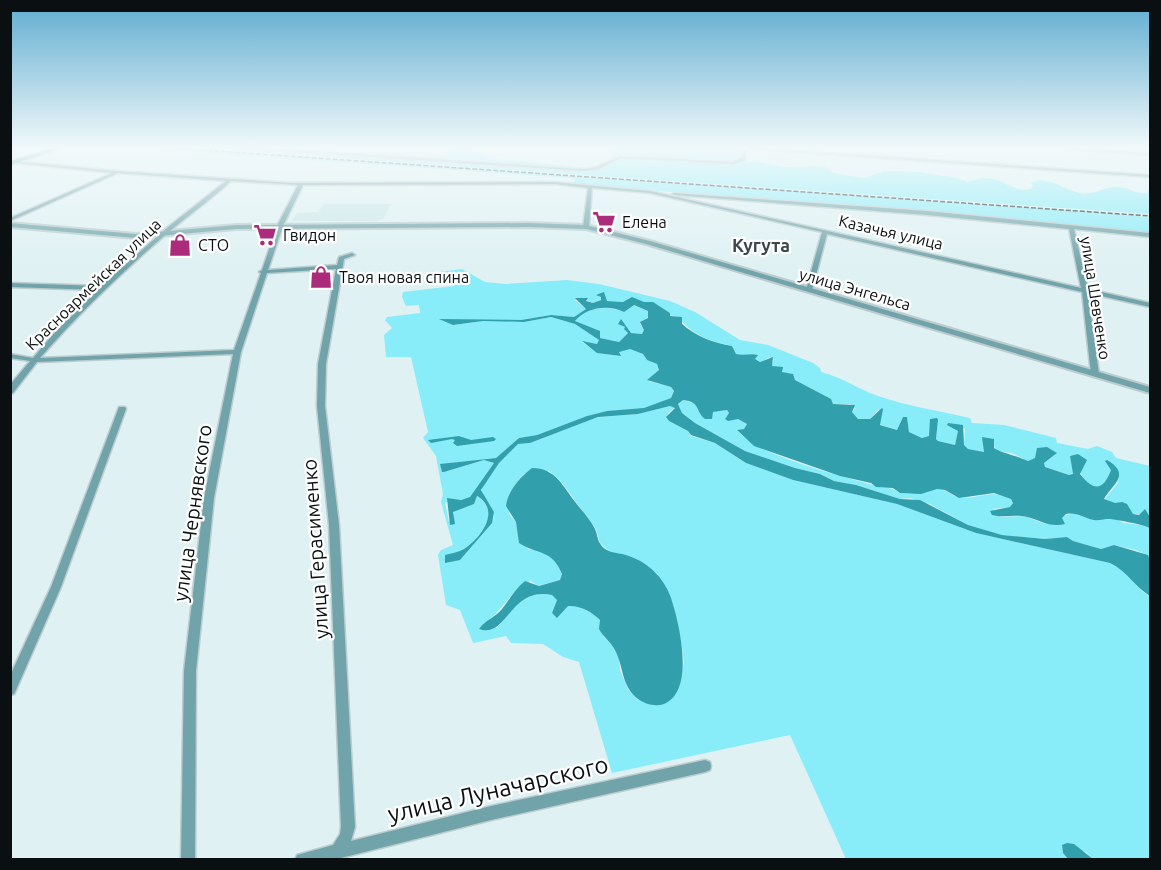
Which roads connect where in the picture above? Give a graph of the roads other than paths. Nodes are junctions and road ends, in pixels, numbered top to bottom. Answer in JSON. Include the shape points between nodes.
{"nodes":[{"id":1,"x":590,"y":187,"type":"edge"},
{"id":2,"x":82,"y":188,"type":"edge"},
{"id":3,"x":221,"y":188,"type":"edge"},
{"id":4,"x":300,"y":188,"type":"edge"},
{"id":5,"x":597,"y":188,"type":"edge"},
{"id":6,"x":650,"y":192,"type":"junction"},
{"id":7,"x":10,"y":220,"type":"edge"},
{"id":8,"x":10,"y":225,"type":"edge"},
{"id":9,"x":280,"y":226,"type":"junction"},
{"id":10,"x":1071,"y":226,"type":"junction"},
{"id":11,"x":586,"y":227,"type":"junction"},
{"id":12,"x":825,"y":231,"type":"junction"},
{"id":13,"x":162,"y":234,"type":"junction"},
{"id":14,"x":1150,"y":235,"type":"edge"},
{"id":15,"x":352,"y":255,"type":"dead end"},
{"id":16,"x":339,"y":267,"type":"junction"},
{"id":17,"x":262,"y":272,"type":"junction"},
{"id":18,"x":10,"y":285,"type":"edge"},
{"id":19,"x":104,"y":288,"type":"junction"},
{"id":20,"x":809,"y":290,"type":"junction"},
{"id":21,"x":1085,"y":290,"type":"junction"},
{"id":22,"x":1150,"y":305,"type":"edge"},
{"id":23,"x":237,"y":352,"type":"junction"},
{"id":24,"x":10,"y":356,"type":"edge"},
{"id":25,"x":34,"y":360,"type":"junction"},
{"id":26,"x":24,"y":373,"type":"junction"},
{"id":27,"x":1095,"y":374,"type":"junction"},
{"id":28,"x":10,"y":382,"type":"edge"},
{"id":29,"x":1150,"y":390,"type":"edge"},
{"id":30,"x":10,"y":391,"type":"edge"},
{"id":31,"x":122,"y":409,"type":"dead end"},
{"id":32,"x":10,"y":690,"type":"edge"},
{"id":33,"x":705,"y":766,"type":"dead end"},
{"id":34,"x":338,"y":850,"type":"junction"},
{"id":35,"x":188,"y":860,"type":"edge"},
{"id":36,"x":302,"y":860,"type":"edge"}],
"edges":[{"from":1,"to":11,"type":"street"},
{"from":2,"to":7,"type":"street"},
{"from":3,"to":13,"type":"street","name":"Красноармейская улица"},
{"from":4,"to":9,"type":"street","name":"улица Чернявского"},
{"from":5,"to":6,"type":"street","name":"Казачья улица"},
{"from":6,"to":10,"type":"street"},
{"from":6,"to":12,"type":"street","name":"Казачья улица"},
{"from":8,"to":13,"type":"street","name":"улица Энгельса","via":[[128,236]]},
{"from":9,"to":11,"type":"street","name":"улица Энгельса"},
{"from":9,"to":13,"type":"street","name":"улица Энгельса"},
{"from":9,"to":17,"type":"street","name":"улица Чернявского"},
{"from":10,"to":14,"type":"street"},
{"from":10,"to":21,"type":"street","name":"улица Шевченко"},
{"from":11,"to":20,"type":"street","name":"улица Энгельса"},
{"from":12,"to":20,"type":"street"},
{"from":12,"to":21,"type":"street","name":"Казачья улица"},
{"from":13,"to":19,"type":"street","name":"Красноармейская улица"},
{"from":15,"to":16,"type":"street","via":[[342,257]]},
{"from":16,"to":17,"type":"street"},
{"from":16,"to":34,"type":"street","name":"улица Герасименко","via":[[323,354],[321,389],[334,525],[348,827]]},
{"from":17,"to":23,"type":"street","name":"улица Чернявского"},
{"from":18,"to":19,"type":"street"},
{"from":19,"to":25,"type":"street","name":"Красноармейская улица"},
{"from":20,"to":27,"type":"street","name":"улица Энгельса"},
{"from":21,"to":22,"type":"street","name":"Казачья улица"},
{"from":21,"to":27,"type":"street","name":"улица Шевченко"},
{"from":23,"to":25,"type":"street"},
{"from":23,"to":35,"type":"street","name":"улица Чернявского","via":[[209,498],[193,636]]},
{"from":24,"to":25,"type":"street"},
{"from":25,"to":26,"type":"street","name":"Красноармейская улица"},
{"from":26,"to":28,"type":"street"},
{"from":26,"to":30,"type":"street","name":"Красноармейская улица"},
{"from":27,"to":29,"type":"street","name":"улица Энгельса"},
{"from":31,"to":32,"type":"street","via":[[56,587]]},
{"from":33,"to":34,"type":"street","name":"улица Луначарского"},
{"from":34,"to":36,"type":"street","name":"улица Луначарского"}]}
